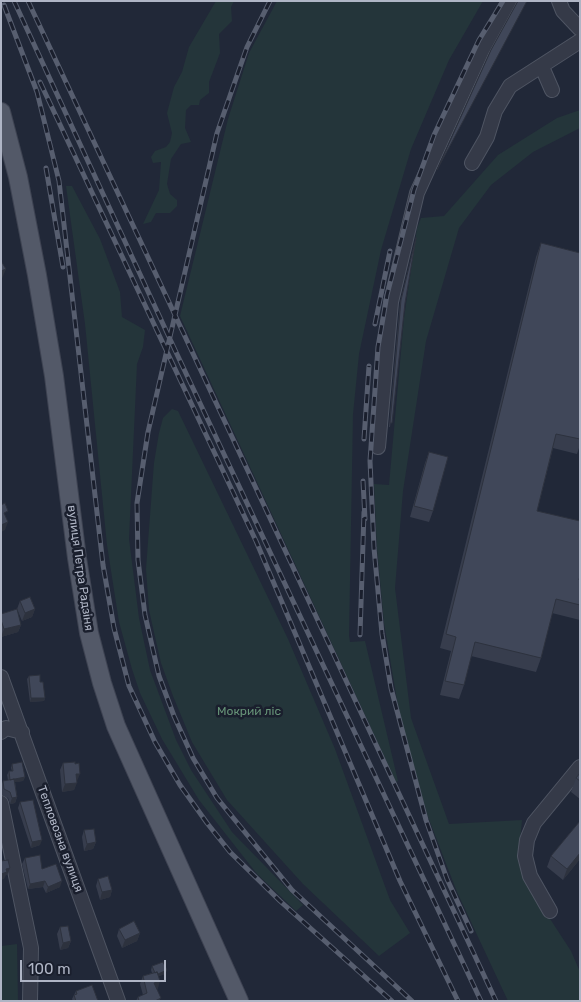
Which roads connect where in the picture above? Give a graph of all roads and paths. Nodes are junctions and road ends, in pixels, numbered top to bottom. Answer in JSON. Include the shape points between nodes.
{"nodes":[{"id":1,"x":509,"y":1,"type":"edge"},
{"id":2,"x":559,"y":1,"type":"edge"},
{"id":3,"x":580,"y":29,"type":"edge"},
{"id":4,"x":580,"y":41,"type":"edge"},
{"id":5,"x":542,"y":67,"type":"junction"},
{"id":6,"x":552,"y":90,"type":"dead end"},
{"id":7,"x":1,"y":112,"type":"edge"},
{"id":8,"x":472,"y":163,"type":"dead end"},
{"id":9,"x":378,"y":447,"type":"dead end"},
{"id":10,"x":3,"y":688,"type":"edge"},
{"id":11,"x":1,"y":732,"type":"edge"},
{"id":12,"x":22,"y":732,"type":"junction"},
{"id":13,"x":580,"y":768,"type":"edge"},
{"id":14,"x":1,"y":803,"type":"edge"},
{"id":15,"x":550,"y":911,"type":"dead end"},
{"id":16,"x":30,"y":1001,"type":"edge"},
{"id":17,"x":118,"y":1001,"type":"edge"},
{"id":18,"x":239,"y":1001,"type":"edge"}],
"edges":[{"from":1,"to":9,"type":"street","via":[[482,50],[417,193],[391,302]]},
{"from":2,"to":3,"type":"street","via":[[563,11]]},
{"from":4,"to":5,"type":"street"},
{"from":5,"to":6,"type":"street"},
{"from":5,"to":8,"type":"street","via":[[510,86]]},
{"from":7,"to":18,"type":"main road","name":"вулиця Петра Радзіня","via":[[18,176],[37,275],[54,376],[77,558],[89,633],[102,682],[116,726]]},
{"from":10,"to":12,"type":"street","name":"Тепловозна вулиця"},
{"from":11,"to":12,"type":"street","via":[[6,728]]},
{"from":12,"to":17,"type":"street","name":"Тепловозна вулиця"},
{"from":13,"to":15,"type":"street","via":[[534,824],[527,840],[525,856],[530,876]]},
{"from":14,"to":16,"type":"street","via":[[31,948]]}]}
